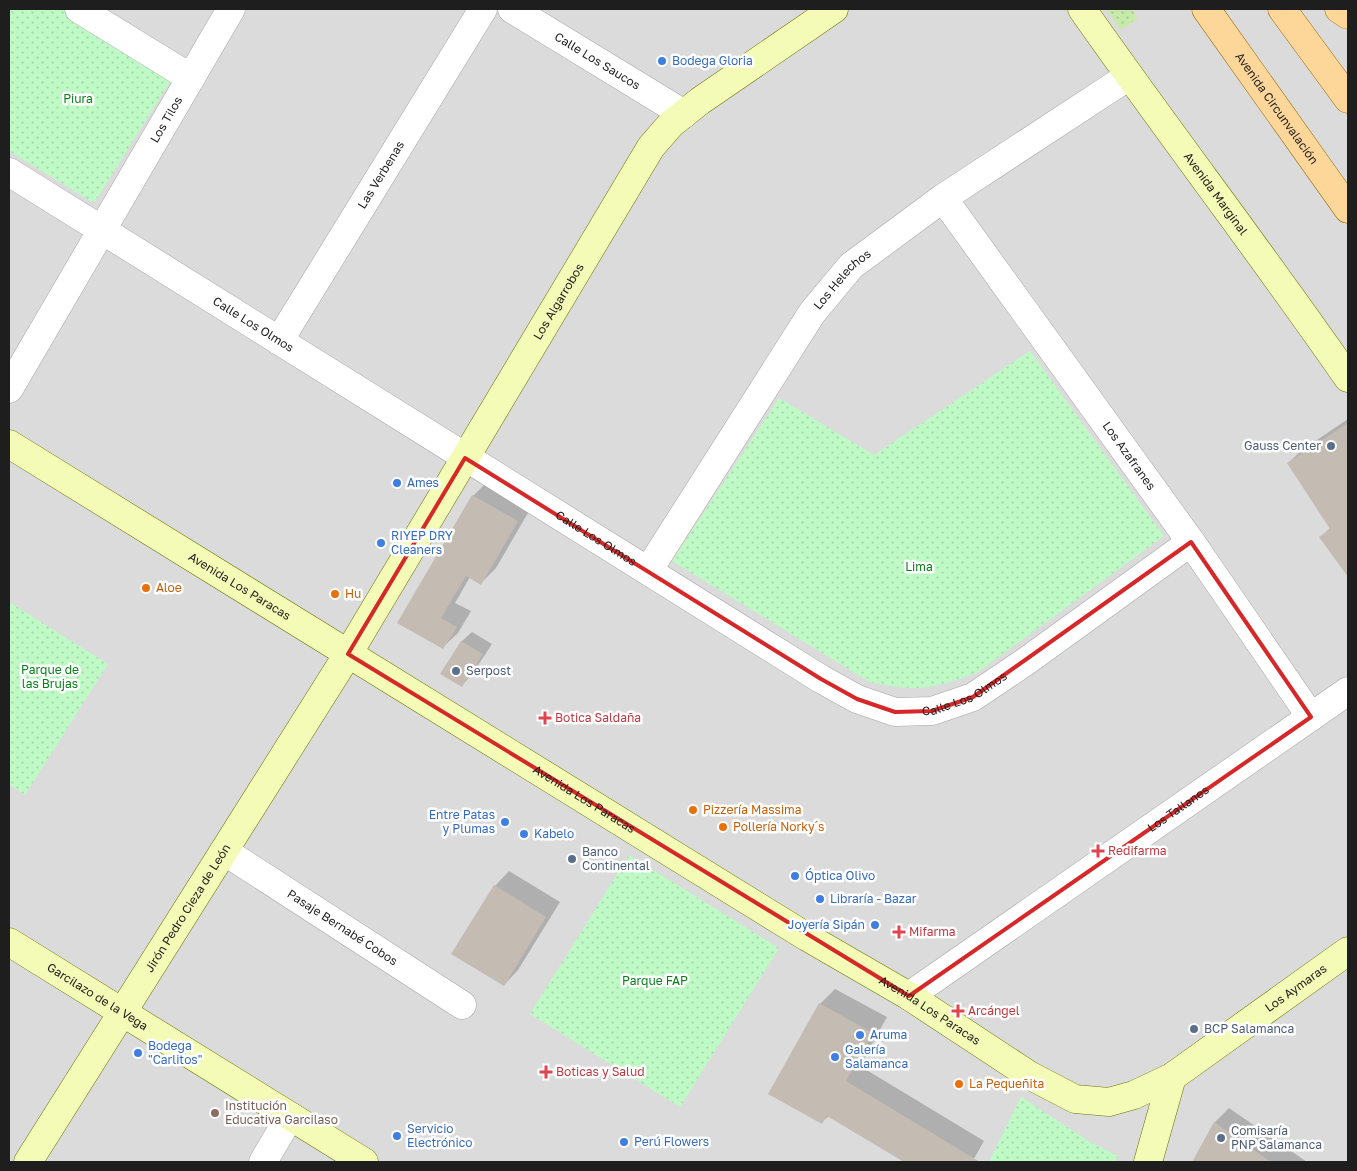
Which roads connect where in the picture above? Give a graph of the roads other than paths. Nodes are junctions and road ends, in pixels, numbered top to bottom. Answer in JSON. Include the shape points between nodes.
{"nodes":[{"id":1,"x":79,"y":9,"type":"edge"},
{"id":2,"x":231,"y":9,"type":"edge"},
{"id":3,"x":483,"y":9,"type":"edge"},
{"id":4,"x":512,"y":9,"type":"edge"},
{"id":5,"x":834,"y":9,"type":"edge"},
{"id":6,"x":1082,"y":9,"type":"edge"},
{"id":7,"x":1206,"y":9,"type":"edge"},
{"id":8,"x":1282,"y":9,"type":"edge"},
{"id":9,"x":1339,"y":9,"type":"edge"},
{"id":10,"x":1348,"y":15,"type":"edge"},
{"id":11,"x":1129,"y":76,"type":"junction"},
{"id":12,"x":190,"y":78,"type":"junction"},
{"id":13,"x":1348,"y":99,"type":"edge"},
{"id":14,"x":684,"y":114,"type":"junction"},
{"id":15,"x":9,"y":172,"type":"edge"},
{"id":16,"x":943,"y":198,"type":"junction"},
{"id":17,"x":1348,"y":209,"type":"edge"},
{"id":18,"x":101,"y":230,"type":"junction"},
{"id":19,"x":279,"y":341,"type":"junction"},
{"id":20,"x":1348,"y":378,"type":"edge"},
{"id":21,"x":9,"y":389,"type":"edge"},
{"id":22,"x":9,"y":444,"type":"edge"},
{"id":23,"x":465,"y":458,"type":"junction"},
{"id":24,"x":1191,"y":542,"type":"junction"},
{"id":25,"x":648,"y":571,"type":"junction"},
{"id":26,"x":348,"y":654,"type":"junction"},
{"id":27,"x":1348,"y":691,"type":"edge"},
{"id":28,"x":1310,"y":717,"type":"junction"},
{"id":29,"x":224,"y":851,"type":"junction"},
{"id":30,"x":9,"y":942,"type":"edge"},
{"id":31,"x":1348,"y":951,"type":"edge"},
{"id":32,"x":909,"y":996,"type":"junction"},
{"id":33,"x":462,"y":1004,"type":"dead end"},
{"id":34,"x":122,"y":1012,"type":"junction"},
{"id":35,"x":1172,"y":1077,"type":"junction"},
{"id":36,"x":290,"y":1116,"type":"junction"},
{"id":37,"x":28,"y":1162,"type":"edge"},
{"id":38,"x":263,"y":1162,"type":"edge"},
{"id":39,"x":364,"y":1162,"type":"edge"},
{"id":40,"x":1148,"y":1162,"type":"edge"}],
"edges":[{"from":1,"to":12,"type":"street"},
{"from":2,"to":12,"type":"street","name":"Los Tilos"},
{"from":3,"to":19,"type":"street","name":"Las Verbenas"},
{"from":4,"to":14,"type":"street","name":"Calle Los Saucos"},
{"from":5,"to":14,"type":"street","name":"Los Algarrobos"},
{"from":6,"to":11,"type":"street","name":"Avenida Marginal"},
{"from":7,"to":17,"type":"main road","name":"Avenida Circunvalación"},
{"from":8,"to":13,"type":"main road"},
{"from":9,"to":10,"type":"main road"},
{"from":11,"to":16,"type":"street","name":"Los Helechos"},
{"from":11,"to":20,"type":"street","name":"Avenida Marginal"},
{"from":12,"to":18,"type":"street","name":"Los Tilos"},
{"from":14,"to":23,"type":"street","name":"Los Algarrobos","via":[[670,124],[651,148]]},
{"from":15,"to":18,"type":"street","name":"Calle Los Olmos"},
{"from":16,"to":24,"type":"street","name":"Los Azafranes"},
{"from":16,"to":25,"type":"street","name":"Los Helechos","via":[[851,266],[812,313]]},
{"from":18,"to":19,"type":"street","name":"Calle Los Olmos"},
{"from":18,"to":21,"type":"street","name":"Los Tilos"},
{"from":19,"to":23,"type":"street","name":"Calle Los Olmos"},
{"from":22,"to":26,"type":"street","name":"Avenida Los Paracas"},
{"from":23,"to":25,"type":"street","name":"Calle Los Olmos"},
{"from":23,"to":26,"type":"street","name":"Los Algarrobos"},
{"from":24,"to":25,"type":"street","name":"Calle Los Olmos","via":[[973,697],[932,711],[895,712],[857,699]]},
{"from":24,"to":28,"type":"street","name":"Los Azafranes"},
{"from":26,"to":29,"type":"street","name":"Jirón Pedro Cieza de León"},
{"from":26,"to":32,"type":"street","name":"Avenida Los Paracas"},
{"from":27,"to":28,"type":"street","name":"Los Tallanes"},
{"from":28,"to":32,"type":"street","name":"Los Tallanes"},
{"from":29,"to":33,"type":"street","name":"Pasaje Bernabé Cobos"},
{"from":29,"to":34,"type":"street","name":"Jirón Pedro Cieza de León"},
{"from":30,"to":34,"type":"street","name":"Garcilazo de la Vega"},
{"from":31,"to":35,"type":"street","name":"Los Aymaras"},
{"from":32,"to":35,"type":"street","name":"Avenida Los Paracas","via":[[1029,1076],[1076,1099],[1109,1102],[1134,1095]]},
{"from":34,"to":36,"type":"street","name":"Garcilazo de la Vega"},
{"from":34,"to":37,"type":"street","name":"Jirón Pedro Cieza de León"},
{"from":35,"to":40,"type":"street"},
{"from":36,"to":38,"type":"street"},
{"from":36,"to":39,"type":"street","name":"Garcilazo de la Vega"}]}
